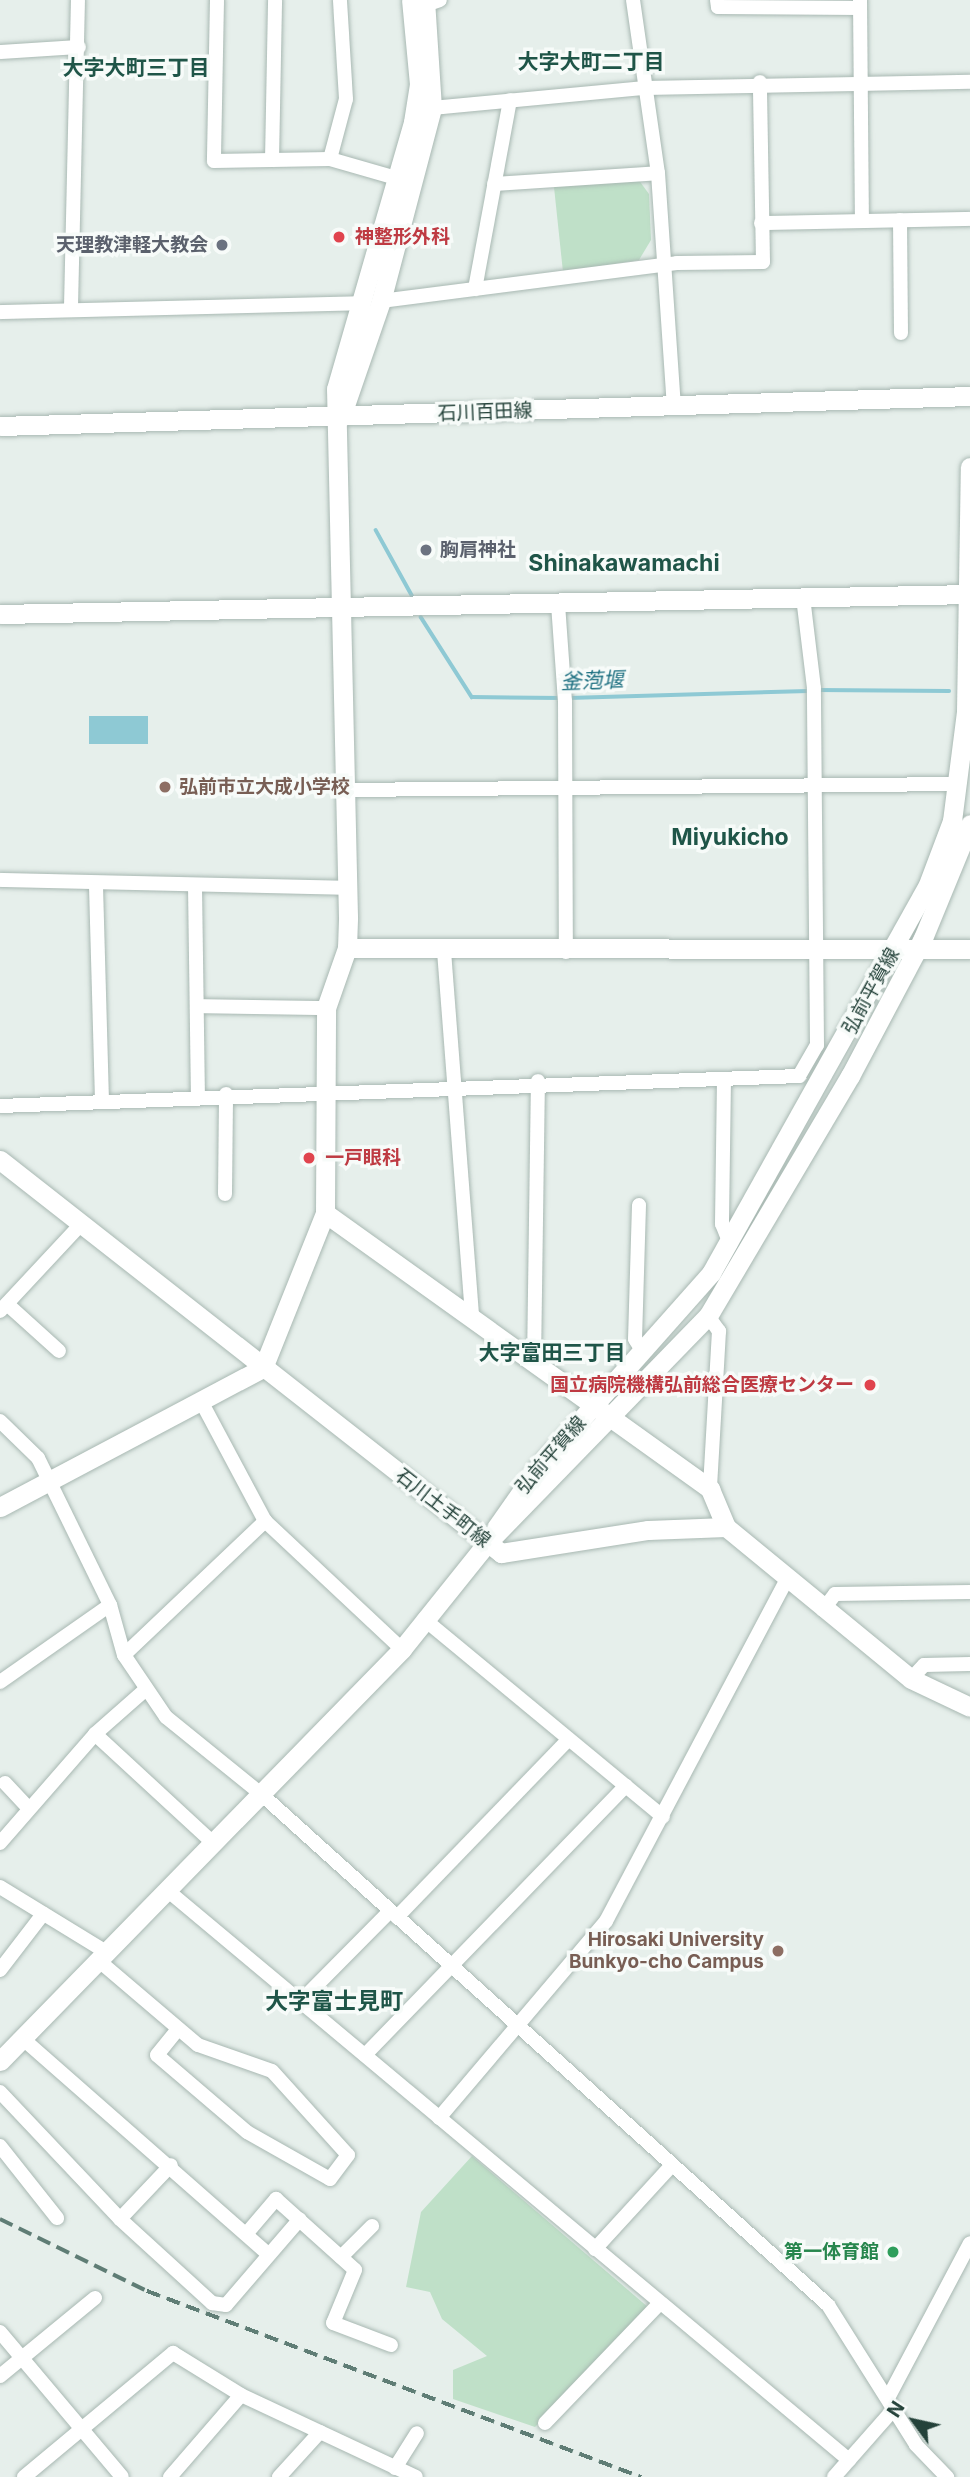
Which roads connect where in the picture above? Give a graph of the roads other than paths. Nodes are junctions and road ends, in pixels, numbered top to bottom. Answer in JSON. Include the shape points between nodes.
{"nodes":[{"id":1,"x":78,"y":0,"type":"edge"},
{"id":2,"x":217,"y":0,"type":"edge"},
{"id":3,"x":275,"y":0,"type":"edge"},
{"id":4,"x":340,"y":0,"type":"edge"},
{"id":5,"x":633,"y":0,"type":"edge"},
{"id":6,"x":718,"y":0,"type":"edge"},
{"id":7,"x":422,"y":3,"type":"edge"},
{"id":8,"x":860,"y":4,"type":"edge"},
{"id":9,"x":79,"y":47,"type":"junction"},
{"id":10,"x":0,"y":52,"type":"edge"},
{"id":11,"x":760,"y":82,"type":"junction"},
{"id":12,"x":861,"y":82,"type":"junction"},
{"id":13,"x":970,"y":82,"type":"edge"},
{"id":14,"x":645,"y":88,"type":"junction"},
{"id":15,"x":510,"y":100,"type":"junction"},
{"id":16,"x":432,"y":108,"type":"junction"},
{"id":17,"x":330,"y":159,"type":"junction"},
{"id":18,"x":272,"y":160,"type":"junction"},
{"id":19,"x":658,"y":173,"type":"junction"},
{"id":20,"x":405,"y":181,"type":"junction"},
{"id":21,"x":494,"y":184,"type":"junction"},
{"id":22,"x":862,"y":219,"type":"junction"},
{"id":23,"x":970,"y":219,"type":"edge"},
{"id":24,"x":900,"y":220,"type":"junction"},
{"id":25,"x":761,"y":223,"type":"junction"},
{"id":26,"x":663,"y":265,"type":"junction"},
{"id":27,"x":475,"y":289,"type":"junction"},
{"id":28,"x":372,"y":302,"type":"junction"},
{"id":29,"x":71,"y":307,"type":"junction"},
{"id":30,"x":0,"y":312,"type":"edge"},
{"id":31,"x":901,"y":333,"type":"dead end"},
{"id":32,"x":970,"y":396,"type":"edge"},
{"id":33,"x":674,"y":406,"type":"junction"},
{"id":34,"x":341,"y":416,"type":"junction"},
{"id":35,"x":0,"y":426,"type":"edge"},
{"id":36,"x":970,"y":467,"type":"edge"},
{"id":37,"x":968,"y":594,"type":"edge"},
{"id":38,"x":803,"y":597,"type":"junction"},
{"id":39,"x":558,"y":604,"type":"junction"},
{"id":40,"x":345,"y":607,"type":"junction"},
{"id":41,"x":0,"y":614,"type":"edge"},
{"id":42,"x":958,"y":784,"type":"junction"},
{"id":43,"x":817,"y":786,"type":"junction"},
{"id":44,"x":566,"y":789,"type":"junction"},
{"id":45,"x":345,"y":790,"type":"junction"},
{"id":46,"x":970,"y":824,"type":"edge"},
{"id":47,"x":0,"y":880,"type":"edge"},
{"id":48,"x":96,"y":886,"type":"junction"},
{"id":49,"x":195,"y":886,"type":"junction"},
{"id":50,"x":347,"y":888,"type":"junction"},
{"id":51,"x":347,"y":948,"type":"junction"},
{"id":52,"x":815,"y":948,"type":"junction"},
{"id":53,"x":970,"y":949,"type":"edge"},
{"id":54,"x":444,"y":951,"type":"junction"},
{"id":55,"x":893,"y":951,"type":"junction"},
{"id":56,"x":916,"y":951,"type":"junction"},
{"id":57,"x":566,"y":952,"type":"junction"},
{"id":58,"x":197,"y":1006,"type":"junction"},
{"id":59,"x":326,"y":1007,"type":"junction"},
{"id":60,"x":724,"y":1079,"type":"junction"},
{"id":61,"x":538,"y":1081,"type":"junction"},
{"id":62,"x":453,"y":1086,"type":"junction"},
{"id":63,"x":324,"y":1090,"type":"junction"},
{"id":64,"x":226,"y":1094,"type":"junction"},
{"id":65,"x":198,"y":1095,"type":"junction"},
{"id":66,"x":102,"y":1098,"type":"junction"},
{"id":67,"x":0,"y":1106,"type":"edge"},
{"id":68,"x":0,"y":1160,"type":"edge"},
{"id":69,"x":225,"y":1194,"type":"dead end"},
{"id":70,"x":639,"y":1205,"type":"dead end"},
{"id":71,"x":326,"y":1213,"type":"junction"},
{"id":72,"x":81,"y":1224,"type":"junction"},
{"id":73,"x":730,"y":1244,"type":"junction"},
{"id":74,"x":3,"y":1307,"type":"edge"},
{"id":75,"x":708,"y":1316,"type":"junction"},
{"id":76,"x":472,"y":1318,"type":"junction"},
{"id":77,"x":59,"y":1351,"type":"dead end"},
{"id":78,"x":643,"y":1352,"type":"junction"},
{"id":79,"x":534,"y":1363,"type":"junction"},
{"id":80,"x":263,"y":1368,"type":"junction"},
{"id":81,"x":202,"y":1403,"type":"junction"},
{"id":82,"x":593,"y":1405,"type":"junction"},
{"id":83,"x":611,"y":1418,"type":"junction"},
{"id":84,"x":0,"y":1421,"type":"edge"},
{"id":85,"x":50,"y":1480,"type":"junction"},
{"id":86,"x":710,"y":1489,"type":"junction"},
{"id":87,"x":0,"y":1507,"type":"edge"},
{"id":88,"x":265,"y":1521,"type":"junction"},
{"id":89,"x":726,"y":1527,"type":"junction"},
{"id":90,"x":487,"y":1543,"type":"junction"},
{"id":91,"x":787,"y":1579,"type":"junction"},
{"id":92,"x":970,"y":1592,"type":"edge"},
{"id":93,"x":110,"y":1605,"type":"junction"},
{"id":94,"x":823,"y":1610,"type":"junction"},
{"id":95,"x":424,"y":1619,"type":"junction"},
{"id":96,"x":402,"y":1649,"type":"junction"},
{"id":97,"x":124,"y":1655,"type":"junction"},
{"id":98,"x":970,"y":1664,"type":"edge"},
{"id":99,"x":911,"y":1679,"type":"junction"},
{"id":100,"x":0,"y":1682,"type":"edge"},
{"id":101,"x":144,"y":1691,"type":"junction"},
{"id":102,"x":970,"y":1707,"type":"edge"},
{"id":103,"x":95,"y":1734,"type":"junction"},
{"id":104,"x":568,"y":1740,"type":"junction"},
{"id":105,"x":5,"y":1783,"type":"dead end"},
{"id":106,"x":626,"y":1786,"type":"junction"},
{"id":107,"x":260,"y":1793,"type":"junction"},
{"id":108,"x":29,"y":1809,"type":"junction"},
{"id":109,"x":663,"y":1817,"type":"junction"},
{"id":110,"x":0,"y":1843,"type":"edge"},
{"id":111,"x":213,"y":1843,"type":"junction"},
{"id":112,"x":0,"y":1887,"type":"edge"},
{"id":113,"x":167,"y":1890,"type":"junction"},
{"id":114,"x":43,"y":1914,"type":"junction"},
{"id":115,"x":394,"y":1914,"type":"junction"},
{"id":116,"x":102,"y":1956,"type":"junction"},
{"id":117,"x":453,"y":1967,"type":"junction"},
{"id":118,"x":0,"y":1970,"type":"edge"},
{"id":119,"x":300,"y":2001,"type":"junction"},
{"id":120,"x":516,"y":2024,"type":"junction"},
{"id":121,"x":178,"y":2029,"type":"junction"},
{"id":122,"x":22,"y":2038,"type":"junction"},
{"id":123,"x":365,"y":2055,"type":"junction"},
{"id":124,"x":0,"y":2061,"type":"edge"},
{"id":125,"x":0,"y":2092,"type":"edge"},
{"id":126,"x":439,"y":2118,"type":"junction"},
{"id":127,"x":0,"y":2146,"type":"edge"},
{"id":128,"x":171,"y":2165,"type":"junction"},
{"id":129,"x":673,"y":2165,"type":"junction"},
{"id":130,"x":57,"y":2218,"type":"dead end"},
{"id":131,"x":120,"y":2219,"type":"junction"},
{"id":132,"x":300,"y":2219,"type":"junction"},
{"id":133,"x":372,"y":2226,"type":"dead end"},
{"id":134,"x":247,"y":2233,"type":"junction"},
{"id":135,"x":970,"y":2243,"type":"edge"},
{"id":136,"x":595,"y":2249,"type":"junction"},
{"id":137,"x":268,"y":2254,"type":"junction"},
{"id":138,"x":341,"y":2257,"type":"junction"},
{"id":139,"x":95,"y":2298,"type":"dead end"},
{"id":140,"x":660,"y":2303,"type":"junction"},
{"id":141,"x":0,"y":2332,"type":"edge"},
{"id":142,"x":391,"y":2345,"type":"dead end"},
{"id":143,"x":21,"y":2357,"type":"junction"},
{"id":144,"x":0,"y":2376,"type":"edge"},
{"id":145,"x":241,"y":2395,"type":"junction"},
{"id":146,"x":890,"y":2404,"type":"junction"},
{"id":147,"x":545,"y":2423,"type":"dead end"},
{"id":148,"x":83,"y":2429,"type":"junction"},
{"id":149,"x":320,"y":2432,"type":"junction"},
{"id":150,"x":417,"y":2433,"type":"dead end"},
{"id":151,"x":849,"y":2460,"type":"junction"},
{"id":152,"x":396,"y":2472,"type":"edge"},
{"id":153,"x":24,"y":2477,"type":"edge"},
{"id":154,"x":122,"y":2477,"type":"edge"},
{"id":155,"x":170,"y":2477,"type":"edge"},
{"id":156,"x":279,"y":2477,"type":"edge"},
{"id":157,"x":416,"y":2477,"type":"edge"},
{"id":158,"x":834,"y":2477,"type":"edge"},
{"id":159,"x":947,"y":2477,"type":"edge"}],
"edges":[{"from":1,"to":9,"type":"street"},
{"from":2,"to":18,"type":"street","via":[[214,161]]},
{"from":3,"to":18,"type":"street"},
{"from":4,"to":17,"type":"street","via":[[346,99]]},
{"from":5,"to":14,"type":"street"},
{"from":6,"to":8,"type":"street","via":[[719,7]]},
{"from":7,"to":16,"type":"street"},
{"from":7,"to":20,"type":"street","via":[[419,84]]},
{"from":8,"to":12,"type":"street"},
{"from":9,"to":10,"type":"street"},
{"from":9,"to":29,"type":"street"},
{"from":11,"to":12,"type":"street"},
{"from":11,"to":14,"type":"street"},
{"from":11,"to":25,"type":"street"},
{"from":12,"to":13,"type":"street"},
{"from":12,"to":22,"type":"street"},
{"from":14,"to":15,"type":"street"},
{"from":14,"to":19,"type":"street"},
{"from":15,"to":16,"type":"street"},
{"from":15,"to":21,"type":"street"},
{"from":16,"to":20,"type":"street"},
{"from":17,"to":18,"type":"street"},
{"from":17,"to":20,"type":"street"},
{"from":19,"to":21,"type":"street"},
{"from":19,"to":26,"type":"street"},
{"from":20,"to":28,"type":"street"},
{"from":21,"to":27,"type":"street"},
{"from":22,"to":24,"type":"street"},
{"from":22,"to":25,"type":"street"},
{"from":23,"to":24,"type":"street"},
{"from":24,"to":31,"type":"street"},
{"from":25,"to":26,"type":"street","via":[[763,262]]},
{"from":26,"to":27,"type":"street"},
{"from":26,"to":33,"type":"street"},
{"from":27,"to":28,"type":"street"},
{"from":28,"to":29,"type":"street"},
{"from":28,"to":34,"type":"street","via":[[336,389]]},
{"from":29,"to":30,"type":"street"},
{"from":32,"to":33,"type":"street","name":"石川百田線"},
{"from":33,"to":34,"type":"street","name":"石川百田線"},
{"from":34,"to":35,"type":"street","name":"石川百田線"},
{"from":34,"to":40,"type":"street"},
{"from":36,"to":37,"type":"street","name":"弘前平賀線"},
{"from":37,"to":38,"type":"street"},
{"from":37,"to":42,"type":"street","name":"弘前平賀線"},
{"from":38,"to":39,"type":"street"},
{"from":38,"to":43,"type":"street"},
{"from":39,"to":40,"type":"street"},
{"from":39,"to":44,"type":"street"},
{"from":40,"to":41,"type":"street"},
{"from":40,"to":45,"type":"street"},
{"from":42,"to":43,"type":"street"},
{"from":42,"to":55,"type":"street","name":"弘前平賀線","via":[[927,887]]},
{"from":43,"to":44,"type":"street"},
{"from":43,"to":52,"type":"street"},
{"from":44,"to":45,"type":"street"},
{"from":44,"to":57,"type":"street"},
{"from":45,"to":50,"type":"street"},
{"from":46,"to":56,"type":"street","name":"弘前平賀線"},
{"from":47,"to":48,"type":"street"},
{"from":48,"to":49,"type":"street"},
{"from":48,"to":66,"type":"street"},
{"from":49,"to":50,"type":"street"},
{"from":49,"to":58,"type":"street"},
{"from":50,"to":51,"type":"street"},
{"from":51,"to":54,"type":"street"},
{"from":51,"to":59,"type":"street"},
{"from":52,"to":55,"type":"street"},
{"from":52,"to":57,"type":"street"},
{"from":52,"to":60,"type":"street","via":[[817,1045],[799,1076]]},
{"from":53,"to":56,"type":"street"},
{"from":54,"to":57,"type":"street"},
{"from":54,"to":62,"type":"street"},
{"from":55,"to":56,"type":"street"},
{"from":55,"to":73,"type":"street","name":"弘前平賀線"},
{"from":56,"to":75,"type":"street","name":"弘前平賀線","via":[[788,1189]]},
{"from":58,"to":59,"type":"street"},
{"from":58,"to":65,"type":"street"},
{"from":59,"to":63,"type":"street"},
{"from":60,"to":61,"type":"street"},
{"from":60,"to":73,"type":"street","via":[[722,1224]]},
{"from":61,"to":62,"type":"street"},
{"from":61,"to":79,"type":"street"},
{"from":62,"to":63,"type":"street"},
{"from":62,"to":76,"type":"street"},
{"from":63,"to":64,"type":"street"},
{"from":63,"to":71,"type":"street"},
{"from":64,"to":65,"type":"street"},
{"from":64,"to":69,"type":"street"},
{"from":65,"to":66,"type":"street"},
{"from":66,"to":67,"type":"street"},
{"from":68,"to":72,"type":"street","name":"石川土手町線"},
{"from":70,"to":78,"type":"street","via":[[635,1339]]},
{"from":71,"to":76,"type":"street"},
{"from":71,"to":80,"type":"street"},
{"from":72,"to":74,"type":"street"},
{"from":72,"to":80,"type":"street","name":"石川土手町線"},
{"from":73,"to":78,"type":"street","name":"弘前平賀線"},
{"from":74,"to":77,"type":"street"},
{"from":75,"to":83,"type":"street","name":"弘前平賀線"},
{"from":75,"to":86,"type":"street","via":[[719,1331]]},
{"from":76,"to":79,"type":"street"},
{"from":78,"to":82,"type":"street","name":"弘前平賀線"},
{"from":79,"to":82,"type":"street"},
{"from":80,"to":81,"type":"street"},
{"from":80,"to":90,"type":"street","name":"石川土手町線"},
{"from":81,"to":85,"type":"street"},
{"from":81,"to":88,"type":"street"},
{"from":82,"to":83,"type":"street"},
{"from":82,"to":90,"type":"street","name":"弘前平賀線","via":[[508,1506]]},
{"from":83,"to":86,"type":"street"},
{"from":83,"to":90,"type":"street","name":"弘前平賀線"},
{"from":84,"to":85,"type":"street","via":[[38,1458]]},
{"from":85,"to":87,"type":"street"},
{"from":85,"to":93,"type":"street"},
{"from":86,"to":89,"type":"street"},
{"from":88,"to":96,"type":"street"},
{"from":88,"to":97,"type":"street"},
{"from":89,"to":90,"type":"street","name":"石川土手町線","via":[[648,1530],[501,1553]]},
{"from":89,"to":91,"type":"street"},
{"from":90,"to":95,"type":"street"},
{"from":91,"to":94,"type":"street"},
{"from":91,"to":109,"type":"street"},
{"from":92,"to":94,"type":"street","via":[[835,1594]]},
{"from":93,"to":97,"type":"street"},
{"from":93,"to":100,"type":"street"},
{"from":94,"to":99,"type":"street"},
{"from":95,"to":96,"type":"street"},
{"from":95,"to":104,"type":"street"},
{"from":96,"to":107,"type":"street"},
{"from":97,"to":101,"type":"street"},
{"from":98,"to":99,"type":"street","via":[[924,1665]]},
{"from":99,"to":102,"type":"street"},
{"from":101,"to":103,"type":"street"},
{"from":101,"to":107,"type":"street","via":[[218,1763]]},
{"from":103,"to":108,"type":"street"},
{"from":103,"to":111,"type":"street"},
{"from":104,"to":106,"type":"street"},
{"from":104,"to":115,"type":"street"},
{"from":105,"to":108,"type":"street"},
{"from":106,"to":109,"type":"street"},
{"from":106,"to":117,"type":"street"},
{"from":107,"to":111,"type":"street"},
{"from":107,"to":115,"type":"street"},
{"from":108,"to":110,"type":"street"},
{"from":109,"to":120,"type":"street","via":[[606,1921]]},
{"from":111,"to":113,"type":"street"},
{"from":112,"to":114,"type":"street"},
{"from":113,"to":116,"type":"street"},
{"from":113,"to":119,"type":"street"},
{"from":114,"to":116,"type":"street"},
{"from":114,"to":118,"type":"street"},
{"from":115,"to":117,"type":"street"},
{"from":115,"to":119,"type":"street"},
{"from":116,"to":121,"type":"street"},
{"from":116,"to":122,"type":"street"},
{"from":117,"to":120,"type":"street"},
{"from":117,"to":123,"type":"street"},
{"from":119,"to":123,"type":"street"},
{"from":120,"to":126,"type":"street"},
{"from":120,"to":129,"type":"street"},
{"from":121,"to":121,"type":"street","via":[[157,2055],[247,2132],[330,2179],[348,2155],[272,2071],[198,2045]]},
{"from":122,"to":124,"type":"street"},
{"from":122,"to":128,"type":"street"},
{"from":123,"to":126,"type":"street"},
{"from":125,"to":131,"type":"street"},
{"from":126,"to":136,"type":"street"},
{"from":127,"to":130,"type":"street"},
{"from":128,"to":131,"type":"street"},
{"from":128,"to":134,"type":"street"},
{"from":129,"to":136,"type":"street"},
{"from":129,"to":146,"type":"street","via":[[828,2305]]},
{"from":131,"to":137,"type":"street","via":[[212,2303],[226,2305]]},
{"from":132,"to":134,"type":"street","via":[[276,2199]]},
{"from":132,"to":137,"type":"street"},
{"from":132,"to":138,"type":"street"},
{"from":133,"to":138,"type":"street"},
{"from":134,"to":137,"type":"street"},
{"from":135,"to":146,"type":"street"},
{"from":136,"to":140,"type":"street"},
{"from":138,"to":142,"type":"street","via":[[355,2270],[333,2323]]},
{"from":139,"to":143,"type":"street"},
{"from":140,"to":147,"type":"street"},
{"from":140,"to":151,"type":"street"},
{"from":141,"to":143,"type":"street"},
{"from":143,"to":144,"type":"street"},
{"from":143,"to":148,"type":"street"},
{"from":145,"to":148,"type":"street","via":[[173,2353]]},
{"from":145,"to":149,"type":"street"},
{"from":145,"to":155,"type":"street"},
{"from":146,"to":151,"type":"street"},
{"from":146,"to":159,"type":"street"},
{"from":148,"to":153,"type":"street"},
{"from":148,"to":154,"type":"street"},
{"from":149,"to":152,"type":"street"},
{"from":149,"to":156,"type":"street"},
{"from":150,"to":152,"type":"street"},
{"from":151,"to":158,"type":"street"},
{"from":152,"to":157,"type":"street"}]}
